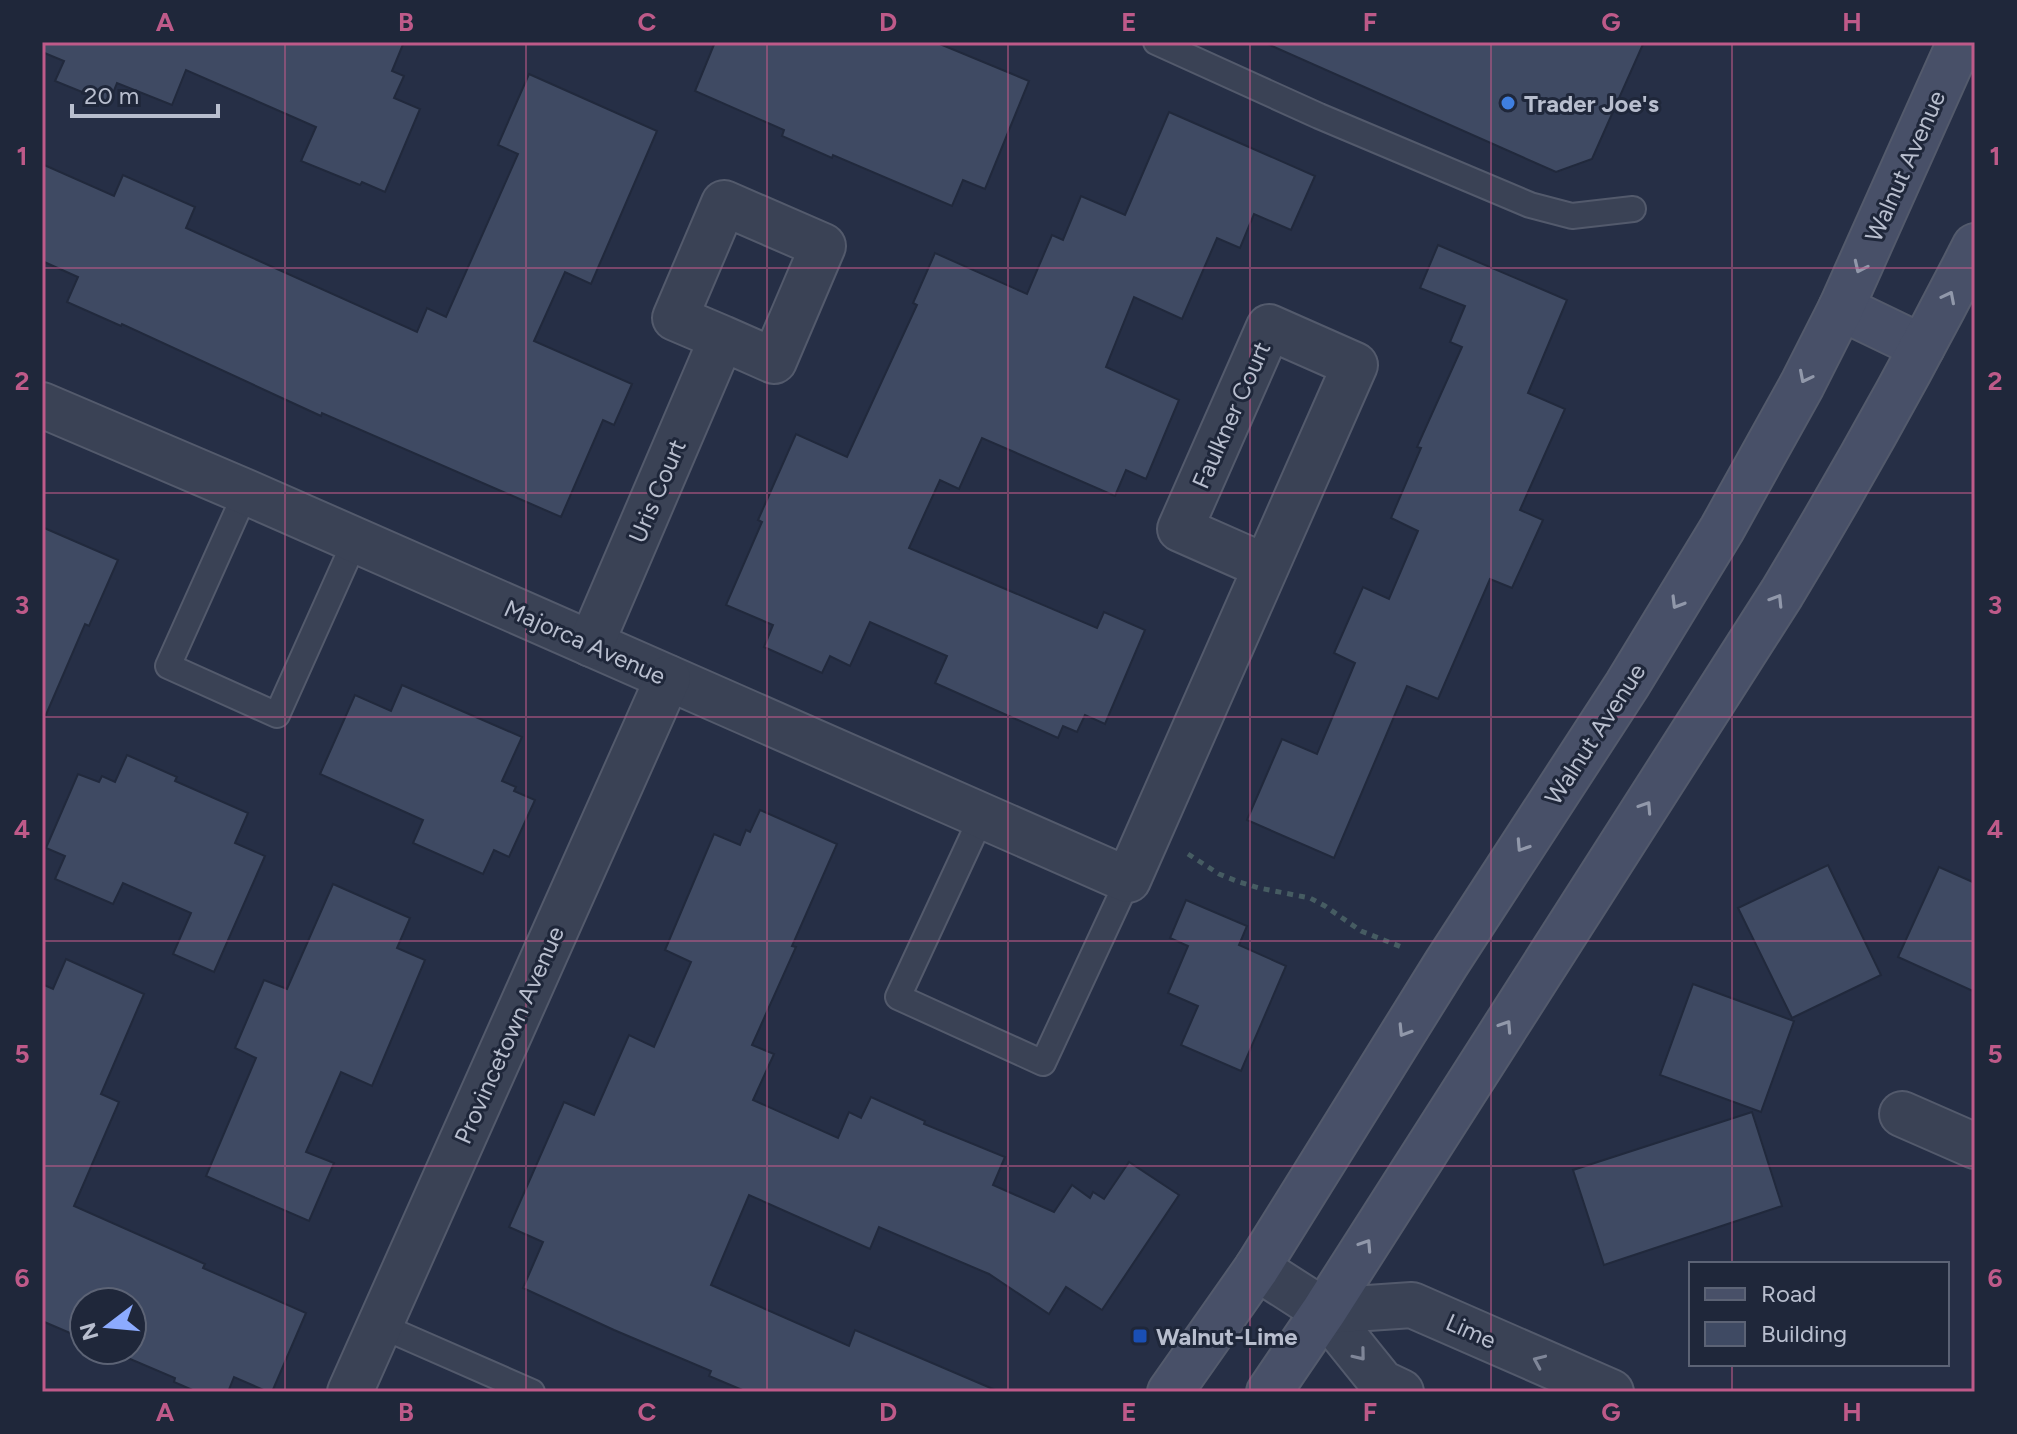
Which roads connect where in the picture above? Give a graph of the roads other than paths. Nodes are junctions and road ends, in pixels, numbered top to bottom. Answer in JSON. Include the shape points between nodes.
{"nodes":[{"id":1,"x":1156,"y":42,"type":"edge"},
{"id":2,"x":1960,"y":42,"type":"edge"},
{"id":3,"x":1633,"y":209,"type":"dead end"},
{"id":4,"x":1975,"y":246,"type":"edge"},
{"id":5,"x":1841,"y":308,"type":"junction"},
{"id":6,"x":722,"y":338,"type":"dead end"},
{"id":7,"x":1922,"y":347,"type":"junction"},
{"id":8,"x":42,"y":405,"type":"edge"},
{"id":9,"x":246,"y":492,"type":"junction"},
{"id":10,"x":355,"y":541,"type":"junction"},
{"id":11,"x":1266,"y":567,"type":"junction"},
{"id":12,"x":591,"y":644,"type":"junction"},
{"id":13,"x":668,"y":678,"type":"junction"},
{"id":14,"x":982,"y":816,"type":"junction"},
{"id":15,"x":1128,"y":880,"type":"junction"},
{"id":16,"x":1902,"y":1114,"type":"dead end"},
{"id":17,"x":1975,"y":1146,"type":"edge"},
{"id":18,"x":1257,"y":1268,"type":"junction"},
{"id":19,"x":1324,"y":1311,"type":"junction"},
{"id":20,"x":379,"y":1325,"type":"junction"},
{"id":21,"x":350,"y":1392,"type":"edge"},
{"id":22,"x":532,"y":1392,"type":"edge"},
{"id":23,"x":1170,"y":1392,"type":"edge"},
{"id":24,"x":1269,"y":1392,"type":"edge"},
{"id":25,"x":1401,"y":1392,"type":"edge"},
{"id":26,"x":1611,"y":1392,"type":"edge"}],
"edges":[{"from":1,"to":3,"type":"lane","via":[[1530,205],[1572,216]]},
{"from":2,"to":5,"type":"main road","name":"Walnut Avenue","one_way":true},
{"from":7,"to":4,"type":"main road","one_way":true},
{"from":5,"to":7,"type":"main road"},
{"from":5,"to":18,"type":"main road","name":"Walnut Avenue","one_way":true,"via":[[1722,529]]},
{"from":6,"to":12,"type":"street","name":"Uris Court"},
{"from":19,"to":7,"type":"main road","one_way":true,"via":[[1782,593]]},
{"from":8,"to":9,"type":"street","name":"Majorca Avenue"},
{"from":9,"to":10,"type":"street","name":"Majorca Avenue"},
{"from":9,"to":10,"type":"lane","via":[[168,666],[277,715]]},
{"from":10,"to":12,"type":"street","name":"Majorca Avenue"},
{"from":11,"to":11,"type":"street","name":"Faulkner Court","via":[[1355,365],[1269,327],[1180,529]]},
{"from":11,"to":15,"type":"street","name":"Faulkner Court"},
{"from":12,"to":13,"type":"street","name":"Majorca Avenue"},
{"from":13,"to":14,"type":"street","name":"Majorca Avenue"},
{"from":13,"to":20,"type":"street","name":"Provincetown Avenue"},
{"from":14,"to":15,"type":"street","name":"Majorca Avenue"},
{"from":14,"to":15,"type":"lane","via":[[898,997],[1043,1063]]},
{"from":16,"to":17,"type":"street"},
{"from":18,"to":19,"type":"street"},
{"from":18,"to":23,"type":"main road","name":"Walnut Avenue"},
{"from":19,"to":24,"type":"main road"},
{"from":19,"to":25,"type":"street","one_way":true,"via":[[1382,1383]]},
{"from":26,"to":19,"type":"street","name":"Lime","one_way":true,"via":[[1412,1305]]},
{"from":20,"to":21,"type":"street","name":"Provincetown Avenue"},
{"from":20,"to":22,"type":"lane"}]}
